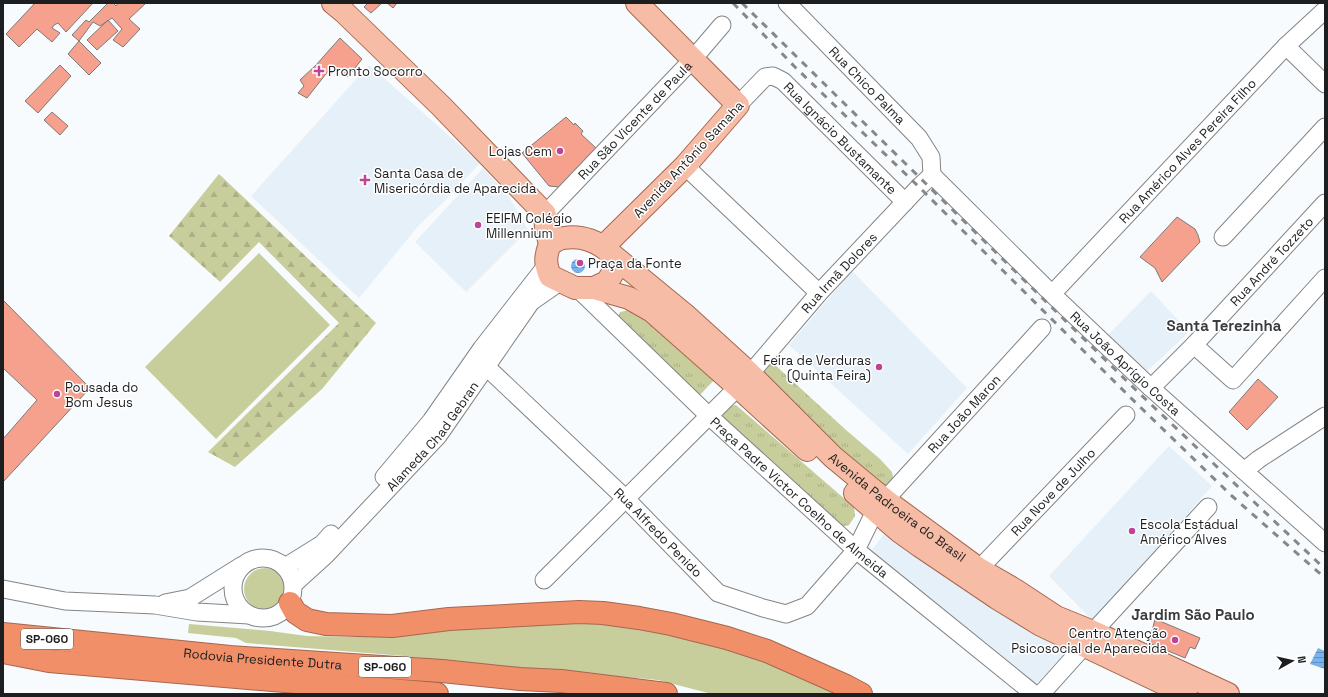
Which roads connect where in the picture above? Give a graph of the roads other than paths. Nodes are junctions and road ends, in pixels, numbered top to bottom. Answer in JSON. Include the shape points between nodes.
{"nodes":[{"id":1,"x":637,"y":3,"type":"edge"},
{"id":2,"x":788,"y":3,"type":"edge"},
{"id":3,"x":343,"y":6,"type":"edge"},
{"id":4,"x":1325,"y":10,"type":"edge"},
{"id":5,"x":722,"y":25,"type":"dead end"},
{"id":6,"x":1286,"y":46,"type":"junction"},
{"id":7,"x":693,"y":59,"type":"junction"},
{"id":8,"x":773,"y":76,"type":"joint"},
{"id":9,"x":1325,"y":84,"type":"edge"},
{"id":10,"x":738,"y":105,"type":"junction"},
{"id":11,"x":1325,"y":127,"type":"edge"},
{"id":12,"x":685,"y":166,"type":"junction"},
{"id":13,"x":932,"y":175,"type":"junction"},
{"id":14,"x":905,"y":202,"type":"junction"},
{"id":15,"x":1325,"y":203,"type":"edge"},
{"id":16,"x":545,"y":214,"type":"junction"},
{"id":17,"x":1223,"y":237,"type":"dead end"},
{"id":18,"x":550,"y":244,"type":"junction"},
{"id":19,"x":608,"y":250,"type":"junction"},
{"id":20,"x":1325,"y":278,"type":"edge"},
{"id":21,"x":569,"y":281,"type":"junction"},
{"id":22,"x":819,"y":293,"type":"junction"},
{"id":23,"x":1052,"y":294,"type":"junction"},
{"id":24,"x":1042,"y":328,"type":"dead end"},
{"id":25,"x":1194,"y":345,"type":"junction"},
{"id":26,"x":481,"y":361,"type":"junction"},
{"id":27,"x":744,"y":380,"type":"junction"},
{"id":28,"x":1152,"y":388,"type":"junction"},
{"id":29,"x":1126,"y":415,"type":"dead end"},
{"id":30,"x":709,"y":416,"type":"junction"},
{"id":31,"x":1325,"y":416,"type":"edge"},
{"id":32,"x":1244,"y":471,"type":"junction"},
{"id":33,"x":626,"y":499,"type":"junction"},
{"id":34,"x":369,"y":501,"type":"junction"},
{"id":35,"x":880,"y":506,"type":"junction"},
{"id":36,"x":1208,"y":507,"type":"dead end"},
{"id":37,"x":1325,"y":543,"type":"edge"},
{"id":38,"x":856,"y":550,"type":"junction"},
{"id":39,"x":242,"y":566,"type":"junction"},
{"id":40,"x":285,"y":567,"type":"junction"},
{"id":41,"x":979,"y":569,"type":"junction"},
{"id":42,"x":544,"y":580,"type":"dead end"},
{"id":43,"x":3,"y":589,"type":"edge"},
{"id":44,"x":292,"y":593,"type":"junction"},
{"id":45,"x":155,"y":605,"type":"junction"},
{"id":46,"x":249,"y":615,"type":"junction"},
{"id":47,"x":3,"y":634,"type":"edge"},
{"id":48,"x":1089,"y":638,"type":"junction"},
{"id":49,"x":3,"y":652,"type":"edge"},
{"id":50,"x":437,"y":694,"type":"edge"},
{"id":51,"x":666,"y":694,"type":"edge"},
{"id":52,"x":861,"y":694,"type":"edge"},
{"id":53,"x":1034,"y":694,"type":"edge"},
{"id":54,"x":1041,"y":694,"type":"edge"},
{"id":55,"x":1186,"y":694,"type":"edge"},
{"id":56,"x":1228,"y":694,"type":"edge"}],
"edges":[{"from":1,"to":7,"type":"main road"},
{"from":2,"to":13,"type":"street","name":"Rua Chico Palma","via":[[919,138],[931,157]]},
{"from":3,"to":16,"type":"main road"},
{"from":4,"to":6,"type":"street","name":"Rua Américo Alves Pereira Filho"},
{"from":5,"to":7,"type":"street","name":"Rua São Vicente de Paula"},
{"from":6,"to":9,"type":"street"},
{"from":6,"to":23,"type":"street","name":"Rua Américo Alves Pereira Filho"},
{"from":7,"to":10,"type":"main road"},
{"from":7,"to":16,"type":"street","name":"Rua São Vicente de Paula"},
{"from":8,"to":10,"type":"street","name":"Avenida Antônio Samaha","via":[[765,77]]},
{"from":8,"to":14,"type":"street","name":"Rua Ignácio Bustamante","via":[[783,81]]},
{"from":10,"to":12,"type":"main road","name":"Avenida Antônio Samaha"},
{"from":11,"to":17,"type":"street"},
{"from":12,"to":19,"type":"main road","name":"Avenida Antônio Samaha"},
{"from":12,"to":22,"type":"street"},
{"from":13,"to":14,"type":"street","name":"Rua Irmã Dolores"},
{"from":13,"to":23,"type":"street","name":"Rua João Aprígio Costa"},
{"from":14,"to":22,"type":"street","name":"Rua Irmã Dolores"},
{"from":15,"to":25,"type":"street","name":"Rua André Tozzeto"},
{"from":16,"to":18,"type":"main road"},
{"from":18,"to":19,"type":"main road","name":"Avenida Padroeira do Brasil","via":[[563,238],[580,237]]},
{"from":18,"to":21,"type":"main road","via":[[545,256]]},
{"from":19,"to":21,"type":"main road","via":[[614,271],[607,282]]},
{"from":19,"to":27,"type":"main road","name":"Avenida Padroeira do Brasil","via":[[684,314]]},
{"from":20,"to":25,"type":"street","via":[[1233,380]]},
{"from":21,"to":26,"type":"street","name":"Alameda Chad Gebran","via":[[525,291]]},
{"from":21,"to":27,"type":"main road","name":"Avenida Padroeira do Brasil","via":[[629,298]]},
{"from":21,"to":30,"type":"street","name":"Praça Padre Victor Coelho de Almeida"},
{"from":22,"to":27,"type":"street","name":"Rua Irmã Dolores"},
{"from":23,"to":28,"type":"street","name":"Rua João Aprígio Costa"},
{"from":24,"to":35,"type":"street","name":"Rua João Maron"},
{"from":25,"to":28,"type":"street","name":"Rua André Tozzeto"},
{"from":26,"to":33,"type":"street","name":"Rua Alfredo Penido"},
{"from":26,"to":34,"type":"street","name":"Alameda Chad Gebran","via":[[447,410],[438,436]]},
{"from":27,"to":30,"type":"street","name":"Rua Irmã Dolores"},
{"from":27,"to":35,"type":"main road","name":"Avenida Padroeira do Brasil"},
{"from":28,"to":32,"type":"street","name":"Rua João Aprígio Costa"},
{"from":29,"to":41,"type":"street","name":"Rua Nove de Julho"},
{"from":30,"to":33,"type":"street","name":"Rua Irmã Dolores"},
{"from":30,"to":38,"type":"street","name":"Praça Padre Victor Coelho de Almeida"},
{"from":31,"to":32,"type":"street"},
{"from":32,"to":37,"type":"street","name":"Rua João Aprígio Costa"},
{"from":33,"to":38,"type":"street","name":"Rua Alfredo Penido","via":[[718,593],[786,614],[807,606]]},
{"from":33,"to":42,"type":"street","name":"Rua Irmã Dolores"},
{"from":34,"to":40,"type":"street","name":"Alameda Chad Gebran","via":[[322,544]]},
{"from":34,"to":44,"type":"street","name":"Alameda Chad Gebran"},
{"from":35,"to":38,"type":"street","name":"Rua João Maron"},
{"from":35,"to":41,"type":"main road","name":"Avenida Padroeira do Brasil"},
{"from":35,"to":48,"type":"main road","name":"Avenida Padroeira do Brasil","via":[[899,531],[997,598],[1041,625]]},
{"from":36,"to":48,"type":"street"},
{"from":38,"to":53,"type":"street","name":"Praça Padre Victor Coelho de Almeida"},
{"from":39,"to":40,"type":"street","via":[[250,560],[264,558],[278,561]]},
{"from":39,"to":45,"type":"street","via":[[190,598]]},
{"from":39,"to":46,"type":"street","via":[[236,573],[233,592],[241,609]]},
{"from":40,"to":44,"type":"street","via":[[291,575]]},
{"from":41,"to":48,"type":"main road","name":"Avenida Padroeira do Brasil"},
{"from":43,"to":45,"type":"street","via":[[66,601]]},
{"from":44,"to":46,"type":"street","via":[[284,610],[276,616],[262,618]]},
{"from":44,"to":52,"type":"highway","via":[[295,612],[307,620],[326,624],[392,626],[449,619],[579,612],[639,618],[727,638],[767,651]]},
{"from":45,"to":46,"type":"street","via":[[197,612]]},
{"from":47,"to":51,"type":"highway","name":"Rodovia Presidente Dutra","number":"SP-060","via":[[230,657],[561,681]]},
{"from":48,"to":54,"type":"street"},
{"from":48,"to":55,"type":"main road","name":"Avenida Padroeira do Brasil"},
{"from":48,"to":56,"type":"main road","name":"Avenida Padroeira do Brasil"},
{"from":49,"to":50,"type":"highway","name":"Rodovia Presidente Dutra","number":"SP-060","via":[[49,661]]}]}
